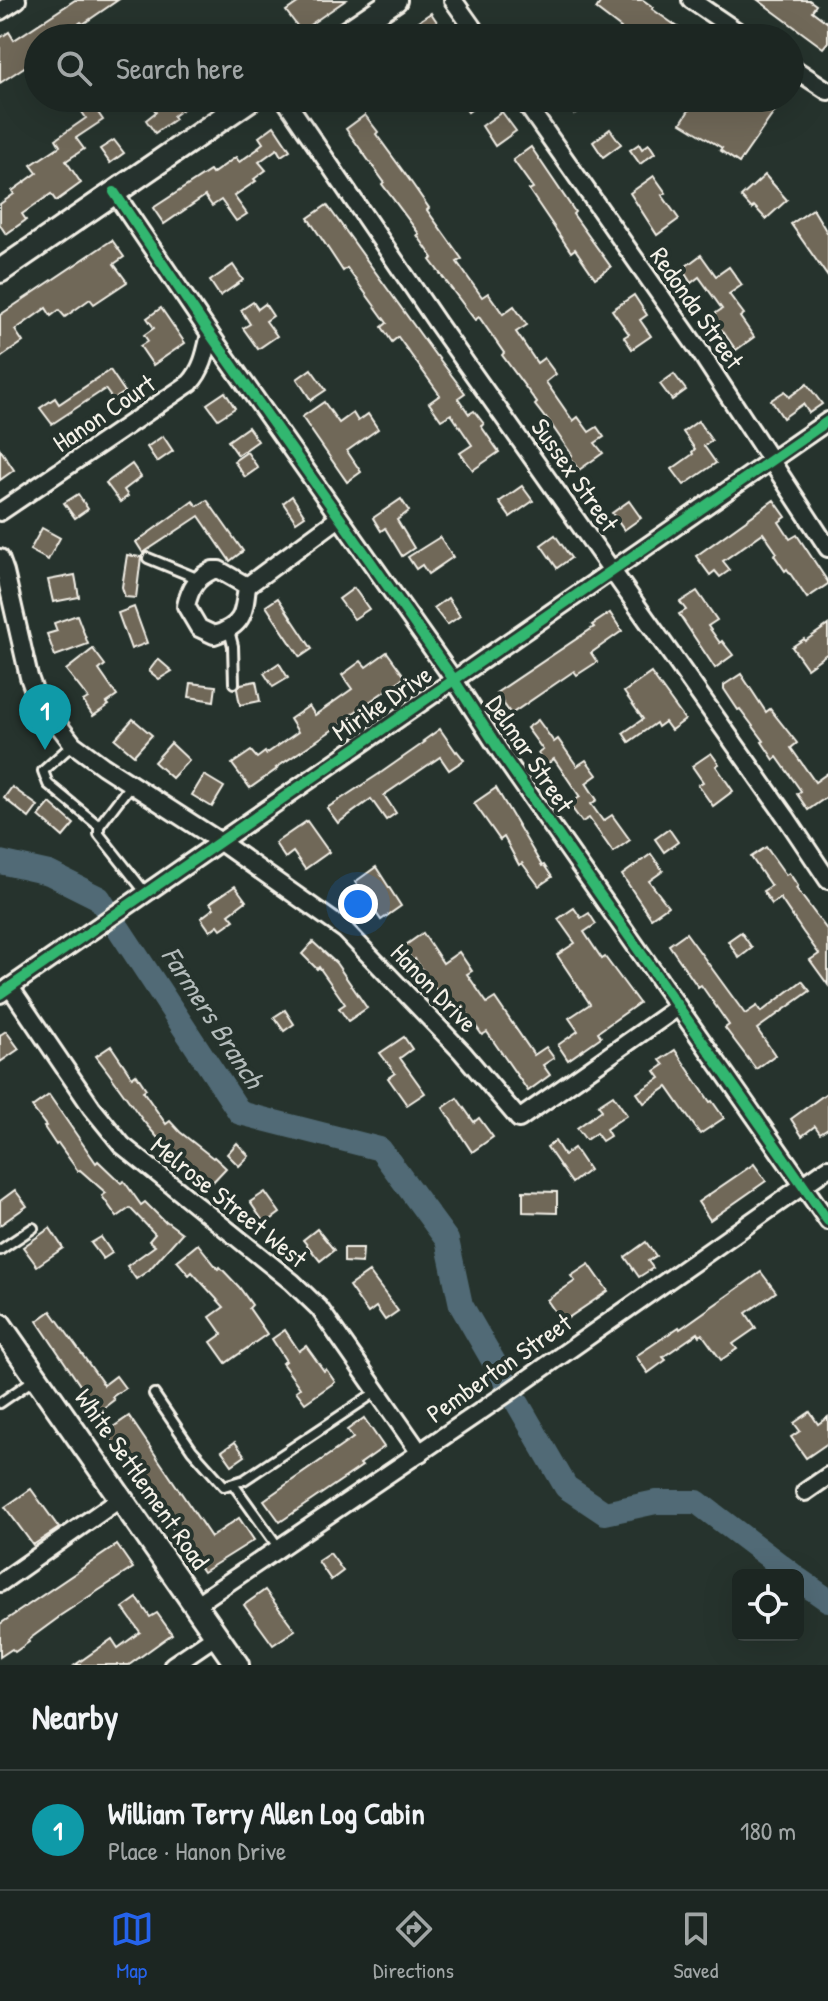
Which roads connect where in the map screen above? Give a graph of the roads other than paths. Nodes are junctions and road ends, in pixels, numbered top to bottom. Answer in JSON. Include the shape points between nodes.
{"nodes":[{"id":1,"x":17,"y":0,"type":"edge"},
{"id":2,"x":395,"y":0,"type":"edge"},
{"id":3,"x":453,"y":0,"type":"edge"},
{"id":4,"x":691,"y":0,"type":"edge"},
{"id":5,"x":0,"y":11,"type":"edge"},
{"id":6,"x":360,"y":24,"type":"edge"},
{"id":7,"x":470,"y":24,"type":"edge"},
{"id":8,"x":726,"y":24,"type":"edge"},
{"id":9,"x":804,"y":75,"type":"edge"},
{"id":10,"x":828,"y":91,"type":"edge"},
{"id":11,"x":231,"y":112,"type":"edge"},
{"id":12,"x":294,"y":112,"type":"edge"},
{"id":13,"x":532,"y":112,"type":"edge"},
{"id":14,"x":114,"y":192,"type":"junction"},
{"id":15,"x":0,"y":271,"type":"edge"},
{"id":16,"x":210,"y":334,"type":"junction"},
{"id":17,"x":828,"y":421,"type":"edge"},
{"id":18,"x":771,"y":460,"type":"junction"},
{"id":19,"x":0,"y":512,"type":"edge"},
{"id":20,"x":339,"y":518,"type":"junction"},
{"id":21,"x":828,"y":548,"type":"edge"},
{"id":22,"x":0,"y":558,"type":"edge"},
{"id":23,"x":148,"y":558,"type":"dead end"},
{"id":24,"x":612,"y":570,"type":"junction"},
{"id":25,"x":199,"y":579,"type":"junction"},
{"id":26,"x":247,"y":586,"type":"junction"},
{"id":27,"x":229,"y":630,"type":"junction"},
{"id":28,"x":454,"y":680,"type":"junction"},
{"id":29,"x":234,"y":683,"type":"dead end"},
{"id":30,"x":73,"y":744,"type":"junction"},
{"id":31,"x":131,"y":784,"type":"junction"},
{"id":32,"x":99,"y":826,"type":"junction"},
{"id":33,"x":219,"y":841,"type":"junction"},
{"id":34,"x":828,"y":880,"type":"edge"},
{"id":35,"x":145,"y":892,"type":"junction"},
{"id":36,"x":5,"y":990,"type":"edge"},
{"id":37,"x":678,"y":1007,"type":"junction"},
{"id":38,"x":828,"y":1168,"type":"edge"},
{"id":39,"x":804,"y":1185,"type":"junction"},
{"id":40,"x":828,"y":1221,"type":"edge"},
{"id":41,"x":33,"y":1228,"type":"dead end"},
{"id":42,"x":0,"y":1250,"type":"edge"},
{"id":43,"x":2,"y":1332,"type":"edge"},
{"id":44,"x":37,"y":1377,"type":"junction"},
{"id":45,"x":376,"y":1392,"type":"junction"},
{"id":46,"x":154,"y":1394,"type":"dead end"},
{"id":47,"x":0,"y":1403,"type":"edge"},
{"id":48,"x":420,"y":1453,"type":"junction"},
{"id":49,"x":828,"y":1476,"type":"edge"},
{"id":50,"x":233,"y":1484,"type":"junction"},
{"id":51,"x":805,"y":1492,"type":"dead end"},
{"id":52,"x":121,"y":1498,"type":"junction"},
{"id":53,"x":279,"y":1548,"type":"junction"},
{"id":54,"x":0,"y":1583,"type":"edge"},
{"id":55,"x":195,"y":1605,"type":"junction"},
{"id":56,"x":217,"y":1635,"type":"junction"},
{"id":57,"x":173,"y":1665,"type":"edge"},
{"id":58,"x":237,"y":1665,"type":"edge"}],
"edges":[{"from":1,"to":5,"type":"street"},
{"from":2,"to":6,"type":"main road"},
{"from":3,"to":7,"type":"street"},
{"from":4,"to":8,"type":"street"},
{"from":9,"to":10,"type":"street"},
{"from":11,"to":14,"type":"main road"},
{"from":12,"to":24,"type":"street","name":"Sussex Street"},
{"from":13,"to":18,"type":"street","name":"Redonda Street"},
{"from":14,"to":15,"type":"main road"},
{"from":14,"to":16,"type":"street","name":"Delmar Street"},
{"from":16,"to":19,"type":"street","name":"Hanon Court","via":[[205,359],[190,383]]},
{"from":16,"to":20,"type":"street","name":"Delmar Street"},
{"from":17,"to":18,"type":"street","name":"Mirike Drive"},
{"from":18,"to":21,"type":"street","name":"Redonda Street"},
{"from":18,"to":24,"type":"street","name":"Mirike Drive"},
{"from":20,"to":26,"type":"street"},
{"from":20,"to":28,"type":"street","name":"Delmar Street"},
{"from":22,"to":30,"type":"street","name":"Hanon Drive","via":[[36,696]]},
{"from":23,"to":25,"type":"lane"},
{"from":24,"to":28,"type":"street","name":"Mirike Drive"},
{"from":24,"to":34,"type":"street","name":"Sussex Street"},
{"from":25,"to":26,"type":"street","via":[[219,570]]},
{"from":25,"to":27,"type":"street","via":[[189,593],[189,612],[206,633]]},
{"from":26,"to":27,"type":"street","via":[[245,609]]},
{"from":27,"to":29,"type":"lane"},
{"from":28,"to":33,"type":"street","name":"Mirike Drive"},
{"from":28,"to":37,"type":"street","name":"Delmar Street"},
{"from":30,"to":31,"type":"street","name":"Hanon Drive"},
{"from":30,"to":32,"type":"lane","via":[[43,771],[48,784]]},
{"from":31,"to":32,"type":"lane"},
{"from":31,"to":33,"type":"street","name":"Hanon Drive"},
{"from":32,"to":35,"type":"lane","via":[[105,843]]},
{"from":33,"to":35,"type":"street","name":"Mirike Drive"},
{"from":33,"to":37,"type":"street","name":"Hanon Drive","via":[[345,930],[519,1119]]},
{"from":35,"to":36,"type":"street","name":"Mirike Drive"},
{"from":36,"to":45,"type":"street","name":"Melrose Street West","via":[[122,1145],[319,1308]]},
{"from":37,"to":39,"type":"street","name":"Delmar Street"},
{"from":38,"to":39,"type":"street","name":"Pemberton Street"},
{"from":39,"to":40,"type":"street","name":"Delmar Street"},
{"from":39,"to":48,"type":"street","name":"Pemberton Street"},
{"from":41,"to":42,"type":"lane"},
{"from":43,"to":44,"type":"main road","name":"White Settlement Road"},
{"from":44,"to":47,"type":"lane"},
{"from":44,"to":52,"type":"main road","name":"White Settlement Road"},
{"from":45,"to":48,"type":"street","name":"Melrose Street West"},
{"from":45,"to":50,"type":"lane"},
{"from":46,"to":50,"type":"lane","via":[[192,1450],[224,1486]]},
{"from":48,"to":53,"type":"street","name":"Pemberton Street"},
{"from":49,"to":51,"type":"street"},
{"from":50,"to":53,"type":"lane"},
{"from":52,"to":54,"type":"street"},
{"from":52,"to":55,"type":"main road","name":"White Settlement Road"},
{"from":53,"to":55,"type":"street","name":"Pemberton Street"},
{"from":55,"to":56,"type":"main road","name":"White Settlement Road"},
{"from":56,"to":57,"type":"street"},
{"from":56,"to":58,"type":"main road","name":"White Settlement Road"}]}
